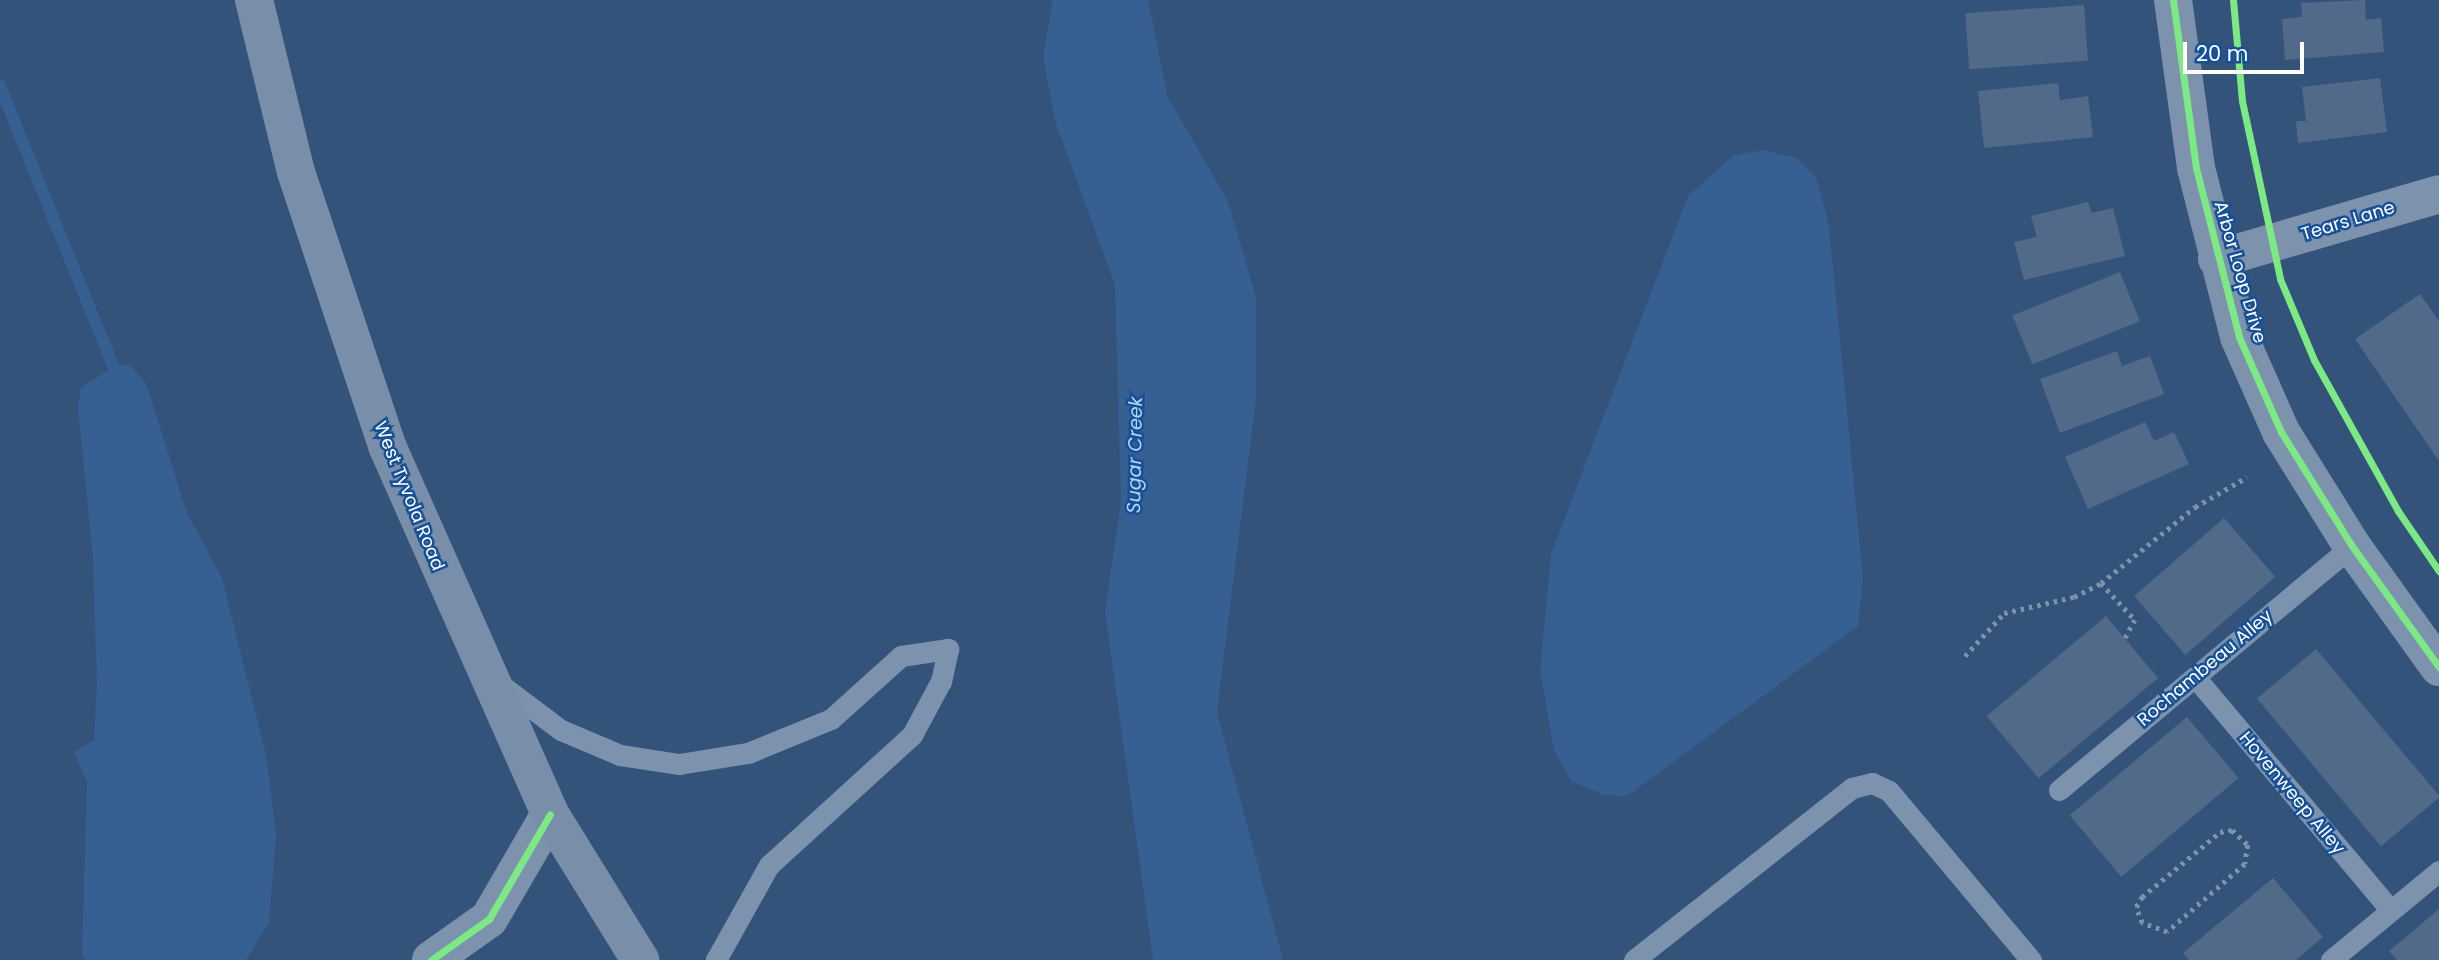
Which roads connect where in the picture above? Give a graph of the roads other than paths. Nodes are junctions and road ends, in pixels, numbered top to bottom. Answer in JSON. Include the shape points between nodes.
{"nodes":[{"id":1,"x":254,"y":0,"type":"edge"},
{"id":2,"x":2173,"y":0,"type":"edge"},
{"id":3,"x":2439,"y":194,"type":"edge"},
{"id":4,"x":2217,"y":258,"type":"junction"},
{"id":5,"x":2352,"y":546,"type":"junction"},
{"id":6,"x":2439,"y":667,"type":"edge"},
{"id":7,"x":487,"y":675,"type":"junction"},
{"id":8,"x":2195,"y":677,"type":"junction"},
{"id":9,"x":2059,"y":790,"type":"dead end"},
{"id":10,"x":550,"y":814,"type":"junction"},
{"id":11,"x":2439,"y":870,"type":"edge"},
{"id":12,"x":2390,"y":908,"type":"junction"},
{"id":13,"x":431,"y":960,"type":"edge"},
{"id":14,"x":640,"y":960,"type":"edge"},
{"id":15,"x":716,"y":960,"type":"edge"},
{"id":16,"x":1634,"y":960,"type":"edge"},
{"id":17,"x":2031,"y":960,"type":"edge"},
{"id":18,"x":2331,"y":960,"type":"edge"}],
"edges":[{"from":1,"to":7,"type":"main road","name":"West Tyvola Road","via":[[330,284],[388,448]]},
{"from":2,"to":4,"type":"street","name":"Arbor Loop Drive","via":[[2196,168]]},
{"from":3,"to":4,"type":"street","name":"Tears Lane"},
{"from":4,"to":5,"type":"street","name":"Arbor Loop Drive","via":[[2239,337],[2281,432]]},
{"from":5,"to":6,"type":"street","name":"Arbor Loop Drive"},
{"from":5,"to":8,"type":"lane","name":"Rochambeau Alley"},
{"from":7,"to":10,"type":"main road","name":"West Tyvola Road"},
{"from":7,"to":15,"type":"lane","via":[[561,730],[620,755],[679,764],[748,753],[831,719],[901,656],[948,649],[941,681],[912,735],[769,864]]},
{"from":8,"to":9,"type":"lane","name":"Rochambeau Alley"},
{"from":8,"to":12,"type":"lane","name":"Hovenweep Alley"},
{"from":10,"to":13,"type":"street","via":[[489,919]]},
{"from":10,"to":14,"type":"main road","name":"West Tyvola Road"},
{"from":11,"to":12,"type":"lane"},
{"from":12,"to":18,"type":"lane"},
{"from":16,"to":17,"type":"lane","via":[[1852,788],[1872,783],[1889,791]]}]}
